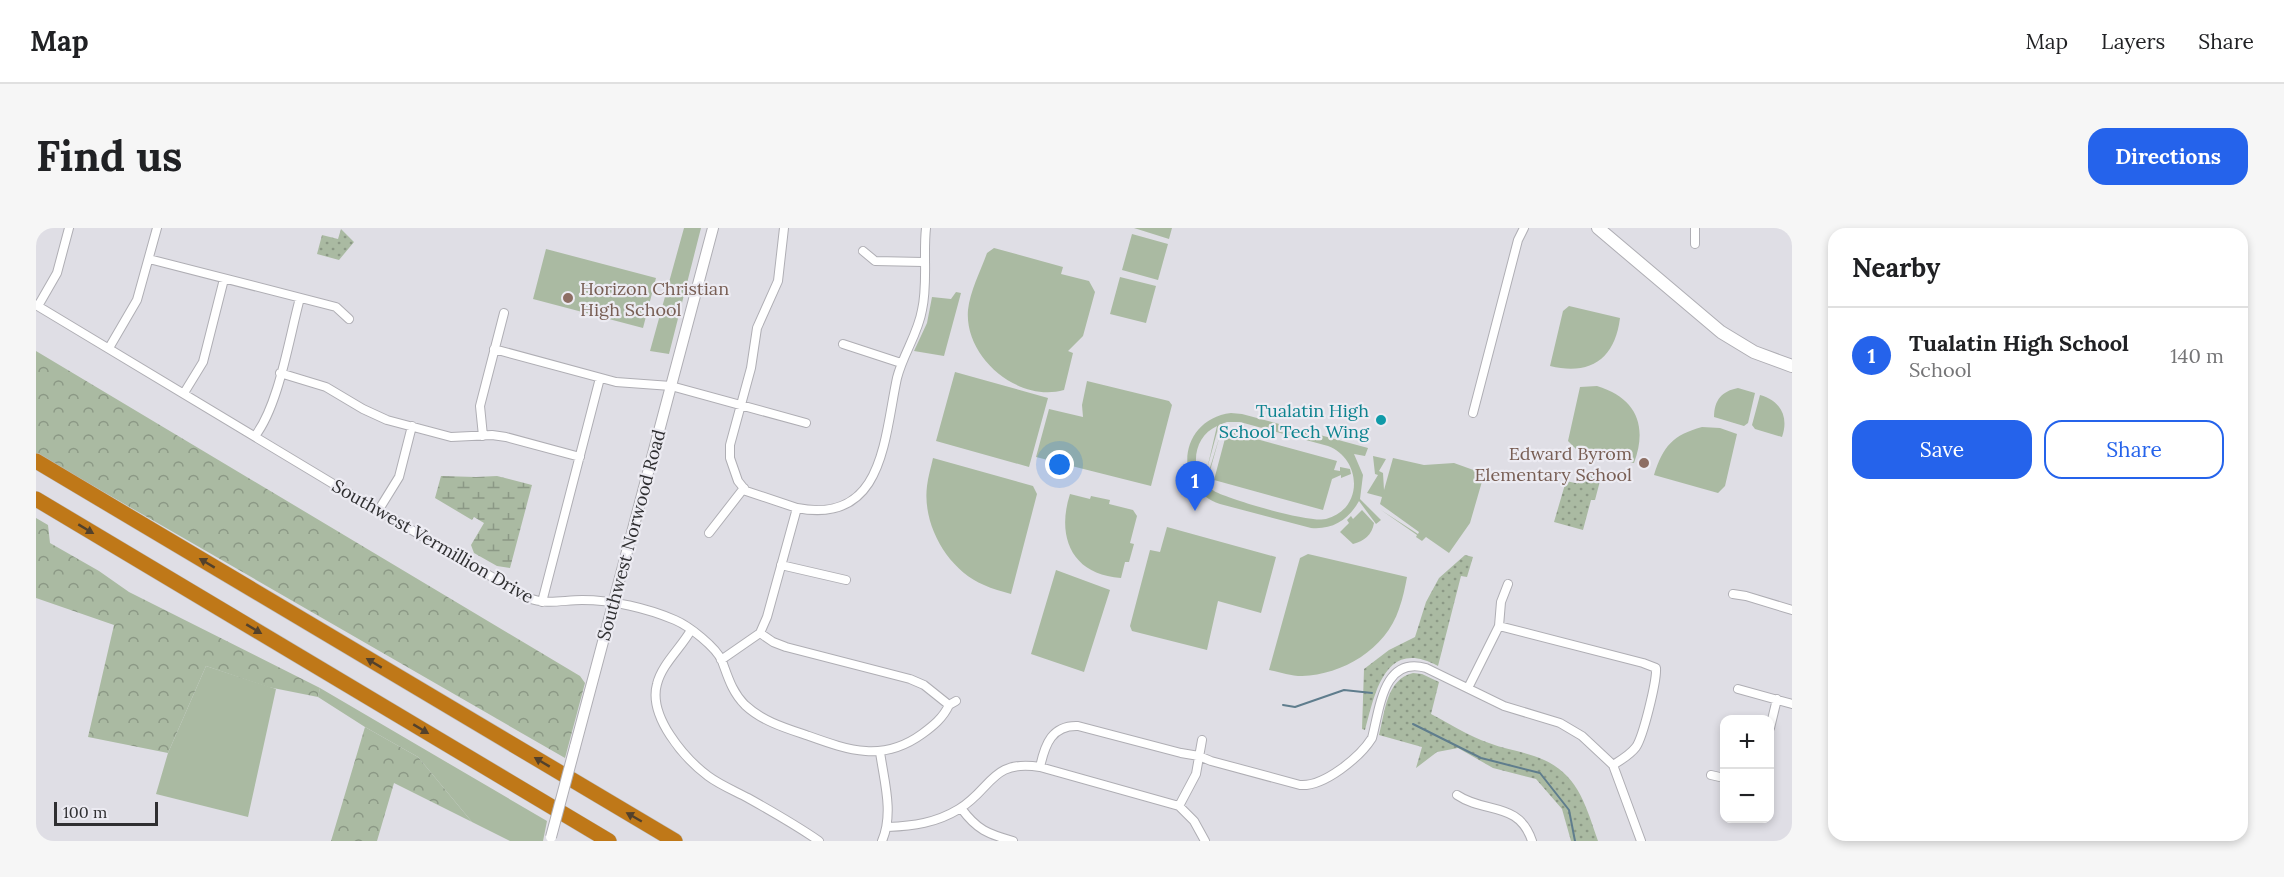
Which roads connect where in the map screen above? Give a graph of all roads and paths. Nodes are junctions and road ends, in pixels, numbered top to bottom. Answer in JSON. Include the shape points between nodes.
{"nodes":[{"id":1,"x":69,"y":228,"type":"edge"},
{"id":2,"x":157,"y":228,"type":"edge"},
{"id":3,"x":713,"y":228,"type":"edge"},
{"id":4,"x":784,"y":228,"type":"edge"},
{"id":5,"x":926,"y":228,"type":"edge"},
{"id":6,"x":1524,"y":228,"type":"edge"},
{"id":7,"x":1598,"y":228,"type":"edge"},
{"id":8,"x":1695,"y":228,"type":"edge"},
{"id":9,"x":1695,"y":244,"type":"dead end"},
{"id":10,"x":863,"y":251,"type":"dead end"},
{"id":11,"x":148,"y":259,"type":"junction"},
{"id":12,"x":923,"y":262,"type":"junction"},
{"id":13,"x":225,"y":279,"type":"junction"},
{"id":14,"x":300,"y":298,"type":"junction"},
{"id":15,"x":37,"y":305,"type":"edge"},
{"id":16,"x":504,"y":313,"type":"dead end"},
{"id":17,"x":350,"y":319,"type":"dead end"},
{"id":18,"x":843,"y":344,"type":"dead end"},
{"id":19,"x":109,"y":348,"type":"junction"},
{"id":20,"x":495,"y":349,"type":"junction"},
{"id":21,"x":901,"y":363,"type":"junction"},
{"id":22,"x":1792,"y":366,"type":"edge"},
{"id":23,"x":280,"y":373,"type":"junction"},
{"id":24,"x":600,"y":378,"type":"junction"},
{"id":25,"x":671,"y":386,"type":"junction"},
{"id":26,"x":184,"y":393,"type":"junction"},
{"id":27,"x":741,"y":405,"type":"junction"},
{"id":28,"x":1473,"y":413,"type":"dead end"},
{"id":29,"x":806,"y":423,"type":"dead end"},
{"id":30,"x":412,"y":426,"type":"junction"},
{"id":31,"x":255,"y":436,"type":"junction"},
{"id":32,"x":483,"y":436,"type":"junction"},
{"id":33,"x":580,"y":457,"type":"junction"},
{"id":34,"x":36,"y":461,"type":"edge"},
{"id":35,"x":744,"y":488,"type":"junction"},
{"id":36,"x":36,"y":499,"type":"edge"},
{"id":37,"x":797,"y":508,"type":"junction"},
{"id":38,"x":378,"y":511,"type":"junction"},
{"id":39,"x":710,"y":533,"type":"dead end"},
{"id":40,"x":781,"y":565,"type":"junction"},
{"id":41,"x":846,"y":580,"type":"dead end"},
{"id":42,"x":1508,"y":584,"type":"dead end"},
{"id":43,"x":1733,"y":594,"type":"dead end"},
{"id":44,"x":542,"y":602,"type":"junction"},
{"id":45,"x":612,"y":603,"type":"junction"},
{"id":46,"x":1792,"y":610,"type":"edge"},
{"id":47,"x":1499,"y":626,"type":"junction"},
{"id":48,"x":691,"y":630,"type":"junction"},
{"id":49,"x":760,"y":633,"type":"junction"},
{"id":50,"x":721,"y":660,"type":"junction"},
{"id":51,"x":1468,"y":688,"type":"junction"},
{"id":52,"x":1738,"y":689,"type":"dead end"},
{"id":53,"x":1777,"y":699,"type":"junction"},
{"id":54,"x":1792,"y":704,"type":"edge"},
{"id":55,"x":1773,"y":715,"type":"edge"},
{"id":56,"x":1202,"y":740,"type":"dead end"},
{"id":57,"x":880,"y":752,"type":"junction"},
{"id":58,"x":1199,"y":756,"type":"junction"},
{"id":59,"x":1612,"y":765,"type":"junction"},
{"id":60,"x":1040,"y":766,"type":"junction"},
{"id":61,"x":1711,"y":775,"type":"dead end"},
{"id":62,"x":1720,"y":777,"type":"edge"},
{"id":63,"x":1457,"y":795,"type":"dead end"},
{"id":64,"x":1179,"y":806,"type":"junction"},
{"id":65,"x":962,"y":808,"type":"junction"},
{"id":66,"x":888,"y":827,"type":"junction"},
{"id":67,"x":550,"y":839,"type":"edge"},
{"id":68,"x":609,"y":841,"type":"edge"},
{"id":69,"x":675,"y":841,"type":"edge"},
{"id":70,"x":819,"y":841,"type":"edge"},
{"id":71,"x":882,"y":841,"type":"edge"},
{"id":72,"x":1013,"y":841,"type":"edge"},
{"id":73,"x":1205,"y":841,"type":"edge"},
{"id":74,"x":1532,"y":841,"type":"edge"},
{"id":75,"x":1641,"y":841,"type":"edge"}],
"edges":[{"from":1,"to":15,"type":"street","via":[[57,273]]},
{"from":2,"to":11,"type":"street"},
{"from":3,"to":25,"type":"street","name":"Southwest Norwood Road"},
{"from":4,"to":27,"type":"street","via":[[778,281],[757,328]]},
{"from":5,"to":12,"type":"street"},
{"from":6,"to":28,"type":"street"},
{"from":7,"to":22,"type":"main road","via":[[1721,332],[1754,352]]},
{"from":8,"to":9,"type":"street"},
{"from":10,"to":12,"type":"street","via":[[875,261]]},
{"from":11,"to":13,"type":"street"},
{"from":11,"to":19,"type":"street","via":[[137,300]]},
{"from":12,"to":21,"type":"street","via":[[922,312]]},
{"from":13,"to":14,"type":"street"},
{"from":13,"to":26,"type":"street","via":[[201,366]]},
{"from":14,"to":17,"type":"street","via":[[336,307]]},
{"from":14,"to":23,"type":"street"},
{"from":15,"to":19,"type":"street","name":"Southwest Vermillion Drive"},
{"from":16,"to":20,"type":"street"},
{"from":18,"to":21,"type":"street"},
{"from":19,"to":26,"type":"street","name":"Southwest Vermillion Drive"},
{"from":20,"to":24,"type":"street"},
{"from":20,"to":32,"type":"street","via":[[480,406]]},
{"from":21,"to":37,"type":"street","via":[[874,477],[856,497],[839,507],[819,511]]},
{"from":23,"to":30,"type":"street","via":[[326,387],[375,415]]},
{"from":23,"to":31,"type":"street","via":[[268,417]]},
{"from":24,"to":25,"type":"street"},
{"from":24,"to":33,"type":"street"},
{"from":25,"to":27,"type":"street"},
{"from":25,"to":45,"type":"street","name":"Southwest Norwood Road"},
{"from":26,"to":31,"type":"street","name":"Southwest Vermillion Drive"},
{"from":27,"to":29,"type":"street"},
{"from":27,"to":35,"type":"street","via":[[730,458]]},
{"from":30,"to":32,"type":"street","via":[[457,438]]},
{"from":30,"to":38,"type":"street","via":[[399,477]]},
{"from":31,"to":38,"type":"street","name":"Southwest Vermillion Drive"},
{"from":32,"to":33,"type":"street","via":[[506,437]]},
{"from":33,"to":44,"type":"street"},
{"from":69,"to":34,"type":"highway","one_way":true},
{"from":35,"to":37,"type":"street","via":[[754,495]]},
{"from":35,"to":39,"type":"street"},
{"from":36,"to":68,"type":"highway","one_way":true},
{"from":37,"to":40,"type":"street"},
{"from":38,"to":44,"type":"street","name":"Southwest Vermillion Drive","via":[[520,594]]},
{"from":40,"to":41,"type":"street"},
{"from":40,"to":49,"type":"street"},
{"from":42,"to":47,"type":"street"},
{"from":43,"to":46,"type":"street"},
{"from":44,"to":45,"type":"street","name":"Southwest Vermillion Drive"},
{"from":45,"to":48,"type":"street","name":"Southwest Vermillion Drive","via":[[675,620]]},
{"from":45,"to":67,"type":"street","name":"Southwest Norwood Road","bridge":true},
{"from":47,"to":51,"type":"street"},
{"from":47,"to":59,"type":"street","via":[[1656,668],[1637,746]]},
{"from":48,"to":50,"type":"street","name":"Southwest Vermillion Drive"},
{"from":48,"to":70,"type":"street","via":[[656,686],[658,714],[667,730],[710,777]]},
{"from":49,"to":50,"type":"street"},
{"from":49,"to":57,"type":"street","name":"Southwest Vermillion Drive","via":[[786,647],[910,679],[953,703],[945,715],[915,740]]},
{"from":50,"to":57,"type":"street","name":"Southwest Vermillion Drive","via":[[734,691],[759,715],[847,750]]},
{"from":51,"to":58,"type":"street","via":[[1422,667],[1408,666],[1396,673],[1385,689],[1369,743],[1347,765],[1312,785],[1300,786]]},
{"from":51,"to":59,"type":"street","via":[[1512,709],[1560,723],[1593,745]]},
{"from":52,"to":53,"type":"street"},
{"from":53,"to":54,"type":"street"},
{"from":53,"to":55,"type":"street"},
{"from":56,"to":58,"type":"street"},
{"from":57,"to":66,"type":"street"},
{"from":58,"to":60,"type":"street","via":[[1073,726],[1062,728],[1049,739]]},
{"from":58,"to":64,"type":"street","via":[[1193,781]]},
{"from":59,"to":75,"type":"street"},
{"from":60,"to":64,"type":"street"},
{"from":60,"to":65,"type":"street","via":[[1025,764],[1003,770]]},
{"from":61,"to":62,"type":"street"},
{"from":63,"to":74,"type":"street","via":[[1514,815],[1527,827]]},
{"from":64,"to":73,"type":"street","via":[[1194,821]]},
{"from":65,"to":66,"type":"street","via":[[935,820]]},
{"from":65,"to":72,"type":"street","via":[[980,829]]},
{"from":66,"to":71,"type":"street"}]}
